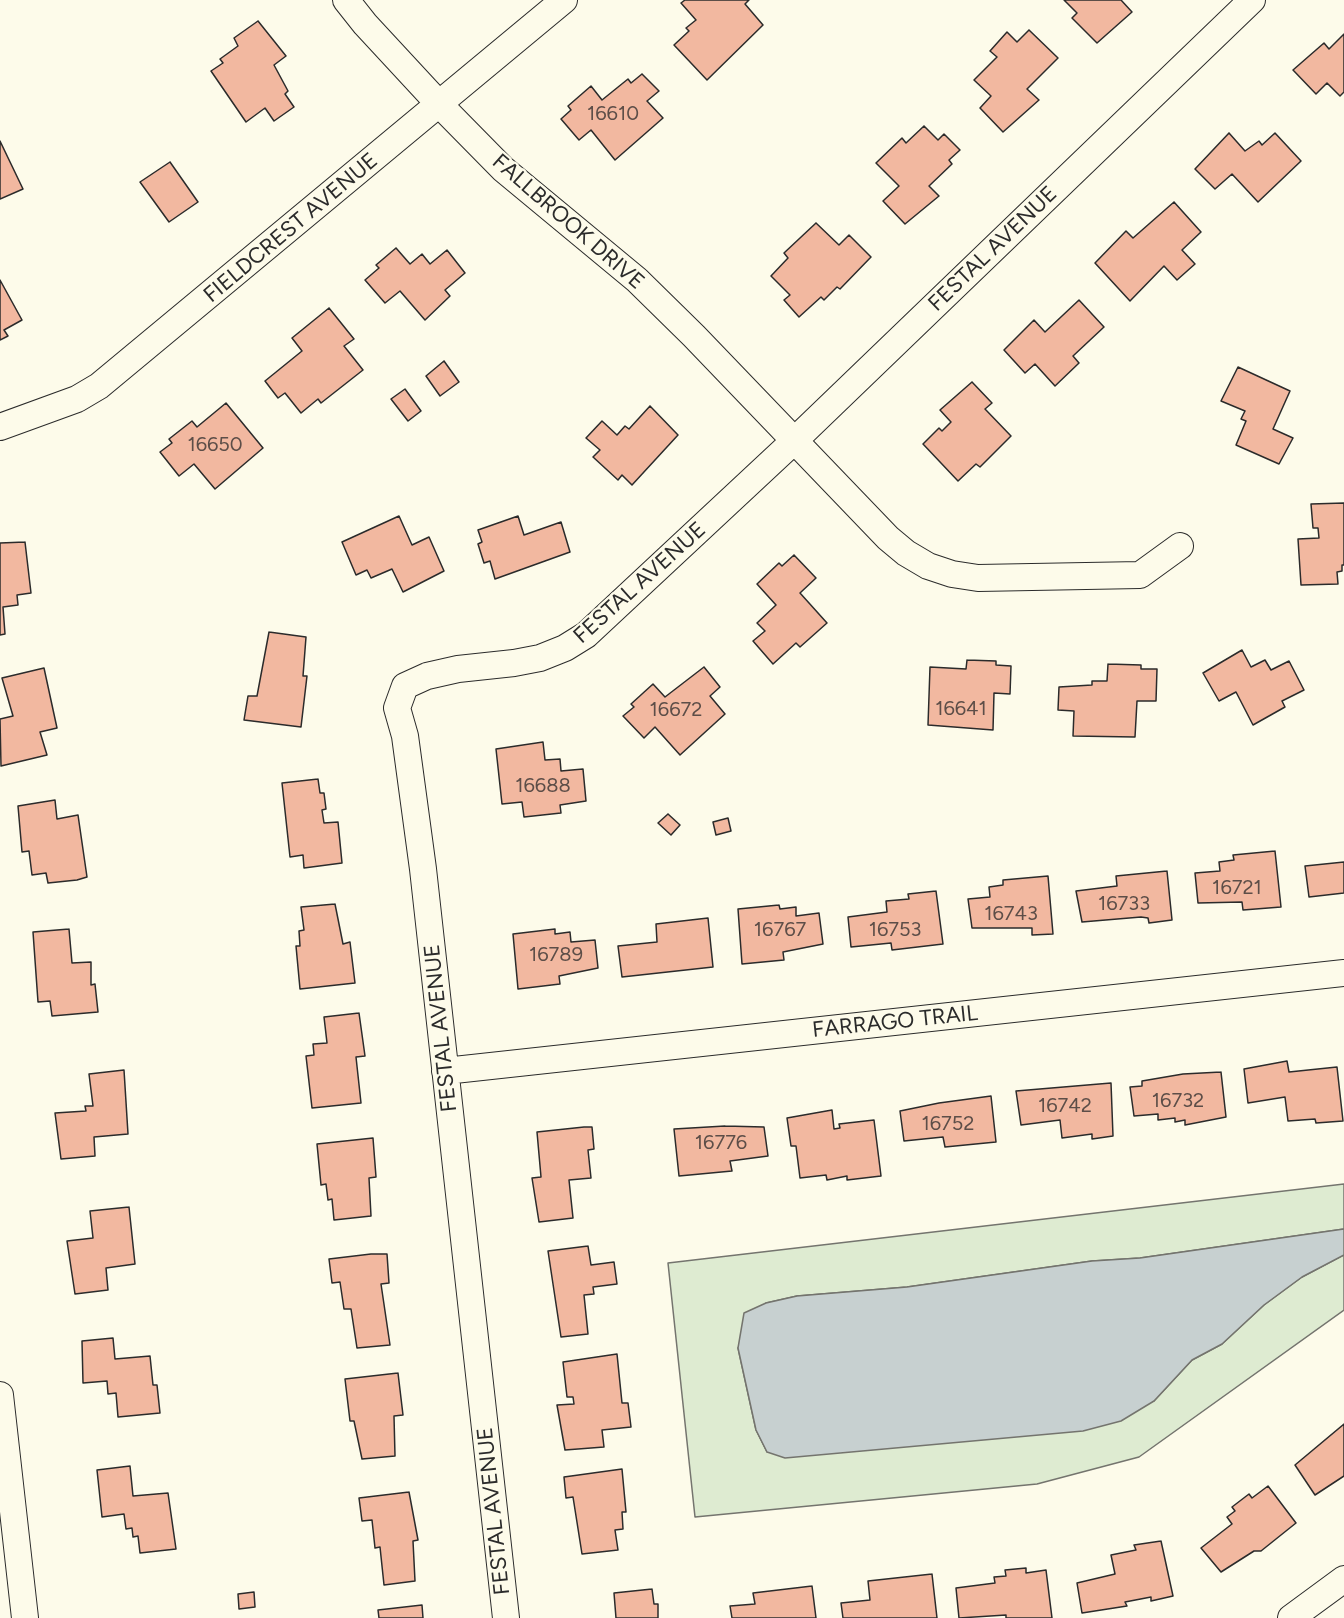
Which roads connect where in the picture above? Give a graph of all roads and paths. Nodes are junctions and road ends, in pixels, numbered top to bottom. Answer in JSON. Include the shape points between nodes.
{"nodes":[{"id":1,"x":346,"y":0,"type":"edge"},
{"id":2,"x":564,"y":0,"type":"edge"},
{"id":3,"x":1252,"y":0,"type":"edge"},
{"id":4,"x":440,"y":105,"type":"junction"},
{"id":5,"x":0,"y":427,"type":"edge"},
{"id":6,"x":794,"y":441,"type":"junction"},
{"id":7,"x":1180,"y":546,"type":"dead end"},
{"id":8,"x":1344,"y":973,"type":"edge"},
{"id":9,"x":445,"y":1071,"type":"junction"},
{"id":10,"x":0,"y":1395,"type":"edge"},
{"id":11,"x":1344,"y":1579,"type":"edge"},
{"id":12,"x":25,"y":1618,"type":"edge"},
{"id":13,"x":506,"y":1618,"type":"edge"},
{"id":14,"x":1291,"y":1618,"type":"edge"}],
"edges":[{"from":1,"to":4,"type":"street","name":"FALLBROOK DRIVE"},
{"from":2,"to":4,"type":"street","name":"FIELDCREST AVENUE"},
{"from":3,"to":6,"type":"street","name":"FESTAL AVENUE"},
{"from":4,"to":5,"type":"street","name":"FIELDCREST AVENUE","via":[[99,386],[77,399]]},
{"from":4,"to":6,"type":"street","name":"FALLBROOK DRIVE","via":[[503,169],[637,280]]},
{"from":6,"to":7,"type":"street","name":"FALLBROOK DRIVE","via":[[906,554],[928,567],[952,574],[978,578],[1140,575]]},
{"from":6,"to":9,"type":"street","name":"FESTAL AVENUE","via":[[586,636],[540,658],[459,669],[405,686],[397,708],[405,736],[423,869]]},
{"from":8,"to":9,"type":"street","name":"FARRAGO TRAIL"},
{"from":9,"to":13,"type":"street","name":"FESTAL AVENUE"},
{"from":10,"to":12,"type":"street"},
{"from":11,"to":14,"type":"street"}]}
